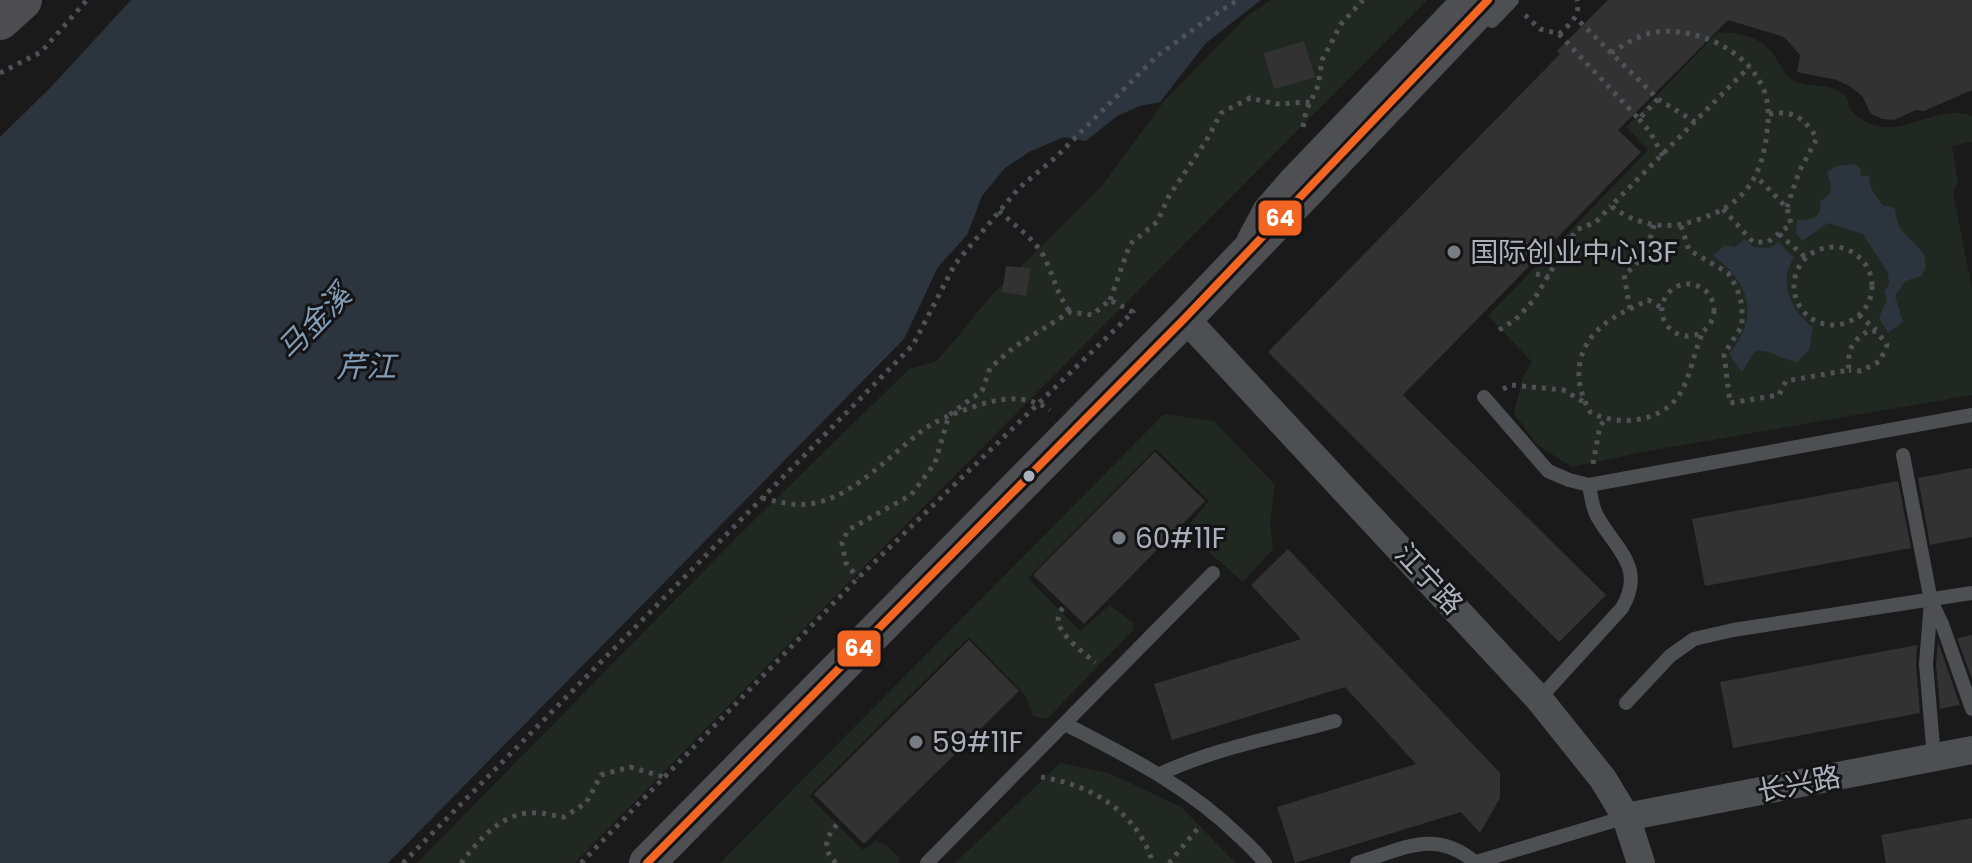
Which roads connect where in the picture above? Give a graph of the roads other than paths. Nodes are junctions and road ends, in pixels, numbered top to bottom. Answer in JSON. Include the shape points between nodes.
{"nodes":[{"id":1,"x":22,"y":0,"type":"edge"},
{"id":2,"x":1456,"y":0,"type":"edge"},
{"id":3,"x":1500,"y":10,"type":"edge"},
{"id":4,"x":0,"y":20,"type":"edge"},
{"id":5,"x":1332,"y":185,"type":"dead end"},
{"id":6,"x":1218,"y":284,"type":"junction"},
{"id":7,"x":1185,"y":318,"type":"junction"},
{"id":8,"x":1484,"y":397,"type":"road end"},
{"id":9,"x":1972,"y":415,"type":"edge"},
{"id":10,"x":1903,"y":455,"type":"dead end"},
{"id":11,"x":1589,"y":485,"type":"junction"},
{"id":12,"x":1213,"y":573,"type":"dead end"},
{"id":13,"x":1972,"y":593,"type":"edge"},
{"id":14,"x":1931,"y":601,"type":"junction"},
{"id":15,"x":1539,"y":699,"type":"junction"},
{"id":16,"x":1626,"y":703,"type":"dead end"},
{"id":17,"x":1972,"y":709,"type":"edge"},
{"id":18,"x":1335,"y":721,"type":"dead end"},
{"id":19,"x":1065,"y":724,"type":"junction"},
{"id":20,"x":1972,"y":750,"type":"edge"},
{"id":21,"x":1934,"y":758,"type":"junction"},
{"id":22,"x":1160,"y":774,"type":"junction"},
{"id":23,"x":1626,"y":817,"type":"junction"},
{"id":24,"x":647,"y":863,"type":"edge"},
{"id":25,"x":927,"y":863,"type":"edge"},
{"id":26,"x":1265,"y":863,"type":"edge"},
{"id":27,"x":1357,"y":863,"type":"edge"},
{"id":28,"x":1474,"y":863,"type":"edge"},
{"id":29,"x":1641,"y":863,"type":"edge"}],
"edges":[{"from":1,"to":4,"type":"main road"},
{"from":2,"to":6,"type":"lane","via":[[1261,206]]},
{"from":3,"to":6,"type":"street"},
{"from":5,"to":6,"type":"lane"},
{"from":6,"to":7,"type":"street"},
{"from":7,"to":15,"type":"street","name":"江宁路"},
{"from":7,"to":24,"type":"street"},
{"from":8,"to":11,"type":"lane","via":[[1548,471]]},
{"from":9,"to":11,"type":"lane"},
{"from":10,"to":14,"type":"lane"},
{"from":11,"to":15,"type":"lane","via":[[1594,512],[1630,565],[1633,581],[1622,608]]},
{"from":12,"to":19,"type":"lane"},
{"from":13,"to":14,"type":"lane"},
{"from":14,"to":16,"type":"lane","via":[[1694,639],[1670,656]]},
{"from":14,"to":17,"type":"lane"},
{"from":14,"to":21,"type":"lane","via":[[1926,664]]},
{"from":15,"to":23,"type":"street","name":"江宁路","via":[[1603,779]]},
{"from":18,"to":22,"type":"lane","via":[[1222,751]]},
{"from":19,"to":22,"type":"lane"},
{"from":19,"to":25,"type":"lane"},
{"from":20,"to":21,"type":"street","name":"长兴路"},
{"from":21,"to":23,"type":"street","name":"长兴路"},
{"from":22,"to":26,"type":"lane","via":[[1212,811]]},
{"from":23,"to":28,"type":"lane"},
{"from":23,"to":29,"type":"street","name":"江宁路"},
{"from":27,"to":28,"type":"lane","via":[[1430,842],[1461,850]]}]}
